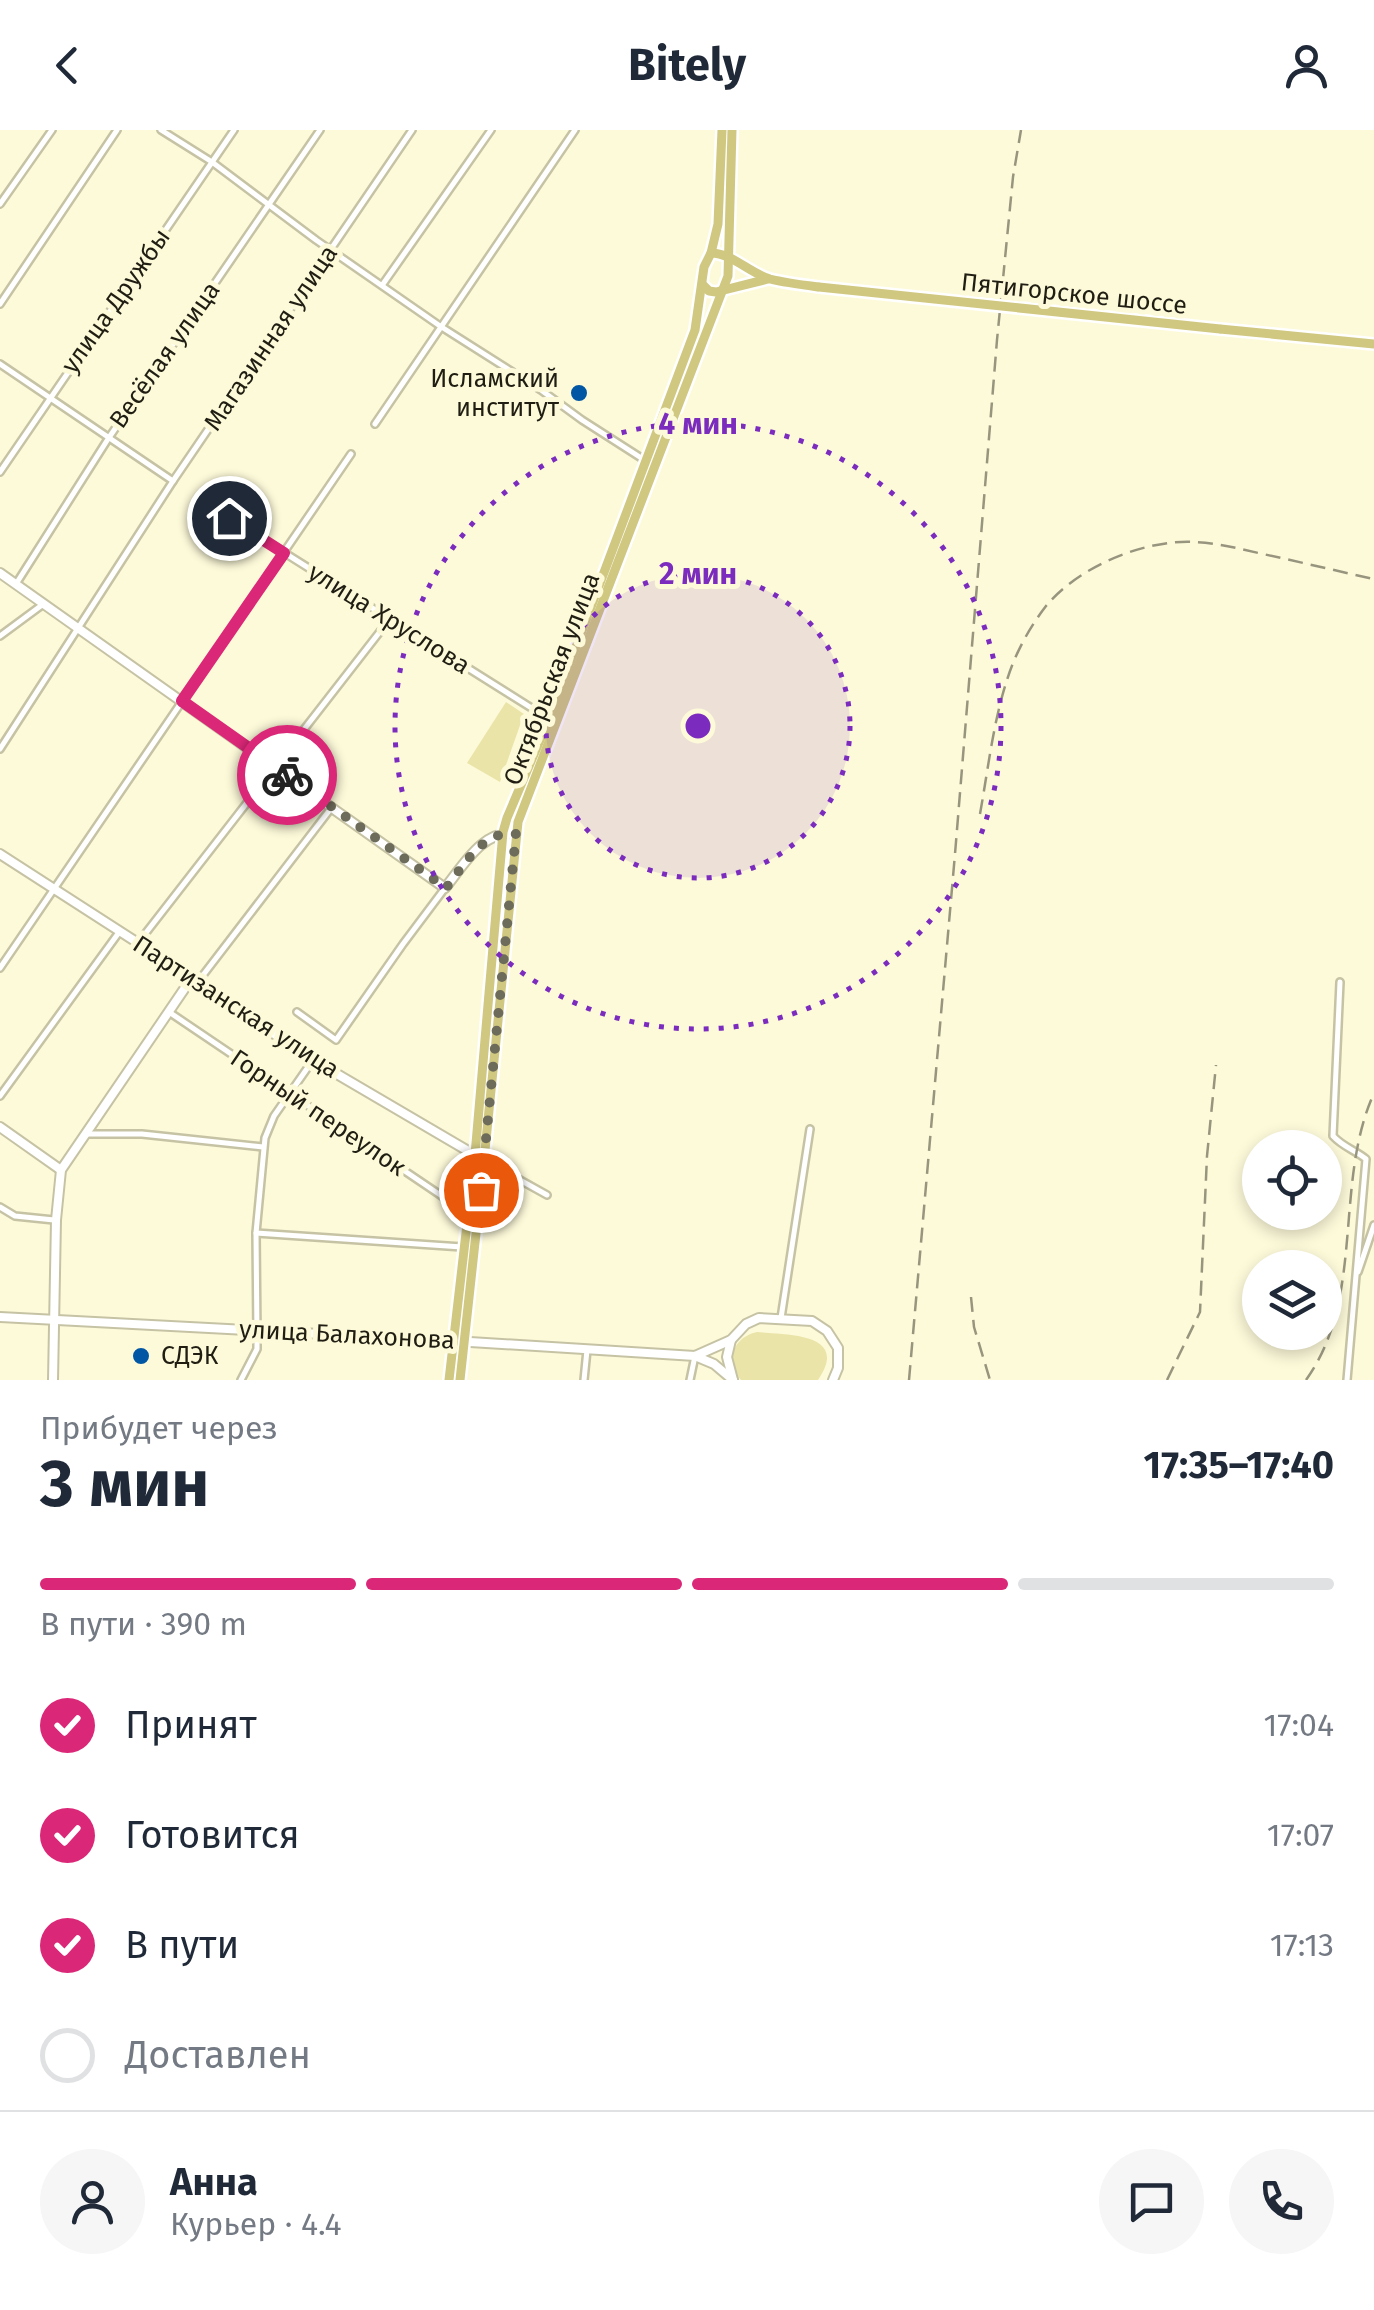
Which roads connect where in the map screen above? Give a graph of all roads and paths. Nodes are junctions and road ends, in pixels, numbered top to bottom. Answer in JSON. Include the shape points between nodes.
{"nodes":[{"id":1,"x":52,"y":130,"type":"edge"},
{"id":2,"x":117,"y":130,"type":"edge"},
{"id":3,"x":161,"y":130,"type":"edge"},
{"id":4,"x":234,"y":130,"type":"edge"},
{"id":5,"x":320,"y":130,"type":"edge"},
{"id":6,"x":412,"y":130,"type":"edge"},
{"id":7,"x":491,"y":130,"type":"edge"},
{"id":8,"x":575,"y":130,"type":"edge"},
{"id":9,"x":722,"y":130,"type":"edge"},
{"id":10,"x":732,"y":130,"type":"edge"},
{"id":11,"x":212,"y":162,"type":"junction"},
{"id":12,"x":0,"y":204,"type":"edge"},
{"id":13,"x":270,"y":204,"type":"junction"},
{"id":14,"x":331,"y":250,"type":"junction"},
{"id":15,"x":711,"y":254,"type":"junction"},
{"id":16,"x":729,"y":258,"type":"junction"},
{"id":17,"x":771,"y":279,"type":"junction"},
{"id":18,"x":382,"y":284,"type":"junction"},
{"id":19,"x":702,"y":285,"type":"junction"},
{"id":20,"x":722,"y":290,"type":"junction"},
{"id":21,"x":0,"y":304,"type":"edge"},
{"id":22,"x":440,"y":326,"type":"junction"},
{"id":23,"x":1374,"y":344,"type":"edge"},
{"id":24,"x":0,"y":364,"type":"edge"},
{"id":25,"x":50,"y":397,"type":"junction"},
{"id":26,"x":375,"y":424,"type":"dead end"},
{"id":27,"x":108,"y":439,"type":"junction"},
{"id":28,"x":351,"y":454,"type":"dead end"},
{"id":29,"x":646,"y":461,"type":"junction"},
{"id":30,"x":0,"y":472,"type":"edge"},
{"id":31,"x":172,"y":481,"type":"junction"},
{"id":32,"x":229,"y":518,"type":"dead end"},
{"id":33,"x":284,"y":553,"type":"junction"},
{"id":34,"x":0,"y":574,"type":"edge"},
{"id":35,"x":16,"y":584,"type":"junction"},
{"id":36,"x":42,"y":605,"type":"junction"},
{"id":37,"x":390,"y":620,"type":"junction"},
{"id":38,"x":77,"y":629,"type":"junction"},
{"id":39,"x":0,"y":636,"type":"edge"},
{"id":40,"x":182,"y":701,"type":"junction"},
{"id":41,"x":549,"y":719,"type":"junction"},
{"id":42,"x":0,"y":748,"type":"edge"},
{"id":43,"x":276,"y":767,"type":"junction"},
{"id":44,"x":332,"y":807,"type":"junction"},
{"id":45,"x":503,"y":832,"type":"junction"},
{"id":46,"x":516,"y":834,"type":"junction"},
{"id":47,"x":0,"y":854,"type":"edge"},
{"id":48,"x":446,"y":888,"type":"junction"},
{"id":49,"x":53,"y":889,"type":"junction"},
{"id":50,"x":120,"y":930,"type":"junction"},
{"id":51,"x":138,"y":943,"type":"junction"},
{"id":52,"x":0,"y":968,"type":"edge"},
{"id":53,"x":194,"y":981,"type":"junction"},
{"id":54,"x":1340,"y":982,"type":"dead end"},
{"id":55,"x":169,"y":1012,"type":"junction"},
{"id":56,"x":297,"y":1012,"type":"dead end"},
{"id":57,"x":314,"y":1060,"type":"junction"},
{"id":58,"x":289,"y":1094,"type":"junction"},
{"id":59,"x":0,"y":1096,"type":"edge"},
{"id":60,"x":0,"y":1127,"type":"edge"},
{"id":61,"x":810,"y":1128,"type":"dead end"},
{"id":62,"x":86,"y":1134,"type":"junction"},
{"id":63,"x":264,"y":1146,"type":"junction"},
{"id":64,"x":479,"y":1157,"type":"junction"},
{"id":65,"x":61,"y":1170,"type":"junction"},
{"id":66,"x":546,"y":1195,"type":"dead end"},
{"id":67,"x":0,"y":1207,"type":"edge"},
{"id":68,"x":468,"y":1213,"type":"junction"},
{"id":69,"x":56,"y":1220,"type":"junction"},
{"id":70,"x":1374,"y":1225,"type":"edge"},
{"id":71,"x":256,"y":1233,"type":"junction"},
{"id":72,"x":464,"y":1247,"type":"junction"},
{"id":73,"x":1356,"y":1280,"type":"junction"},
{"id":74,"x":0,"y":1317,"type":"edge"},
{"id":75,"x":781,"y":1318,"type":"junction"},
{"id":76,"x":54,"y":1320,"type":"junction"},
{"id":77,"x":257,"y":1335,"type":"junction"},
{"id":78,"x":731,"y":1340,"type":"junction"},
{"id":79,"x":459,"y":1342,"type":"junction"},
{"id":80,"x":586,"y":1350,"type":"junction"},
{"id":81,"x":695,"y":1356,"type":"junction"},
{"id":82,"x":53,"y":1380,"type":"edge"},
{"id":83,"x":240,"y":1380,"type":"edge"},
{"id":84,"x":449,"y":1380,"type":"edge"},
{"id":85,"x":460,"y":1380,"type":"edge"},
{"id":86,"x":584,"y":1380,"type":"edge"},
{"id":87,"x":690,"y":1380,"type":"edge"},
{"id":88,"x":733,"y":1380,"type":"edge"},
{"id":89,"x":833,"y":1380,"type":"edge"},
{"id":90,"x":1346,"y":1380,"type":"edge"}],
"edges":[{"from":1,"to":12,"type":"street"},
{"from":2,"to":21,"type":"street"},
{"from":3,"to":11,"type":"street"},
{"from":4,"to":11,"type":"street","name":"улица Дружбы"},
{"from":5,"to":13,"type":"street","name":"Весёлая улица"},
{"from":6,"to":14,"type":"street","name":"Магазинная улица"},
{"from":7,"to":18,"type":"street"},
{"from":8,"to":22,"type":"street"},
{"from":9,"to":15,"type":"main road","name":"Октябрьская улица"},
{"from":10,"to":16,"type":"main road","name":"Октябрьская улица"},
{"from":11,"to":13,"type":"street"},
{"from":11,"to":25,"type":"street","name":"улица Дружбы"},
{"from":13,"to":14,"type":"street"},
{"from":13,"to":27,"type":"street","name":"Весёлая улица"},
{"from":14,"to":18,"type":"street"},
{"from":14,"to":31,"type":"street","name":"Магазинная улица"},
{"from":15,"to":16,"type":"main road","name":"Пятигорское шоссе"},
{"from":15,"to":19,"type":"main road","name":"Октябрьская улица"},
{"from":16,"to":17,"type":"main road","name":"Пятигорское шоссе"},
{"from":16,"to":20,"type":"main road","name":"Октябрьская улица"},
{"from":17,"to":20,"type":"main road","name":"Пятигорское шоссе"},
{"from":17,"to":23,"type":"main road","name":"Пятигорское шоссе","bridge":true},
{"from":18,"to":22,"type":"street"},
{"from":19,"to":20,"type":"main road","name":"Пятигорское шоссе"},
{"from":19,"to":29,"type":"main road","name":"Октябрьская улица","via":[[695,330]]},
{"from":20,"to":46,"type":"main road","name":"Октябрьская улица"},
{"from":22,"to":26,"type":"street"},
{"from":22,"to":29,"type":"street"},
{"from":24,"to":25,"type":"street"},
{"from":25,"to":27,"type":"street"},
{"from":25,"to":30,"type":"street","name":"улица Дружбы"},
{"from":27,"to":31,"type":"street"},
{"from":27,"to":35,"type":"street","name":"Весёлая улица"},
{"from":28,"to":33,"type":"street"},
{"from":29,"to":41,"type":"main road","name":"Октябрьская улица"},
{"from":31,"to":38,"type":"street","name":"Магазинная улица"},
{"from":32,"to":33,"type":"street","name":"улица Хруслова"},
{"from":33,"to":37,"type":"street","name":"улица Хруслова"},
{"from":33,"to":40,"type":"street"},
{"from":34,"to":35,"type":"street"},
{"from":35,"to":36,"type":"street"},
{"from":36,"to":38,"type":"street"},
{"from":36,"to":39,"type":"street"},
{"from":37,"to":41,"type":"street","name":"улица Хруслова"},
{"from":37,"to":43,"type":"street"},
{"from":38,"to":40,"type":"street"},
{"from":38,"to":42,"type":"street","name":"Магазинная улица"},
{"from":40,"to":43,"type":"street"},
{"from":40,"to":49,"type":"street"},
{"from":41,"to":45,"type":"main road","name":"Октябрьская улица"},
{"from":43,"to":44,"type":"street"},
{"from":43,"to":51,"type":"street"},
{"from":44,"to":48,"type":"street"},
{"from":44,"to":53,"type":"street"},
{"from":45,"to":46,"type":"street"},
{"from":45,"to":48,"type":"street","via":[[478,848]]},
{"from":45,"to":64,"type":"main road","name":"Октябрьская улица"},
{"from":46,"to":64,"type":"main road","name":"Октябрьская улица"},
{"from":47,"to":49,"type":"street","name":"Партизанская улица"},
{"from":48,"to":56,"type":"street","via":[[336,1040]]},
{"from":49,"to":50,"type":"street","name":"Партизанская улица"},
{"from":49,"to":52,"type":"street"},
{"from":50,"to":51,"type":"street","name":"Партизанская улица"},
{"from":50,"to":59,"type":"street"},
{"from":51,"to":53,"type":"street","name":"Партизанская улица"},
{"from":53,"to":55,"type":"street"},
{"from":53,"to":57,"type":"street","name":"Партизанская улица"},
{"from":54,"to":73,"type":"street","via":[[1334,1136],[1366,1160]]},
{"from":55,"to":58,"type":"street","name":"Горный переулок"},
{"from":55,"to":62,"type":"street"},
{"from":57,"to":58,"type":"street"},
{"from":57,"to":64,"type":"street","name":"Партизанская улица"},
{"from":58,"to":63,"type":"street"},
{"from":58,"to":68,"type":"street","name":"Горный переулок"},
{"from":60,"to":65,"type":"street"},
{"from":61,"to":75,"type":"street"},
{"from":62,"to":63,"type":"street"},
{"from":62,"to":65,"type":"street"},
{"from":63,"to":71,"type":"street"},
{"from":64,"to":66,"type":"street","name":"Партизанская улица"},
{"from":64,"to":68,"type":"main road","name":"Октябрьская улица"},
{"from":64,"to":79,"type":"main road","name":"Октябрьская улица"},
{"from":65,"to":69,"type":"street"},
{"from":67,"to":69,"type":"street","via":[[15,1216]]},
{"from":68,"to":72,"type":"main road","name":"Октябрьская улица"},
{"from":69,"to":76,"type":"street"},
{"from":70,"to":73,"type":"street"},
{"from":71,"to":72,"type":"street"},
{"from":71,"to":77,"type":"street"},
{"from":72,"to":79,"type":"main road","name":"Октябрьская улица"},
{"from":73,"to":90,"type":"street"},
{"from":74,"to":76,"type":"street","name":"улица Балахонова"},
{"from":75,"to":78,"type":"street","name":"улица Балахонова","via":[[759,1318]]},
{"from":75,"to":89,"type":"street","via":[[812,1321],[827,1331],[838,1348]]},
{"from":76,"to":77,"type":"street","name":"улица Балахонова"},
{"from":76,"to":82,"type":"street"},
{"from":77,"to":79,"type":"street","name":"улица Балахонова"},
{"from":77,"to":83,"type":"street","via":[[257,1350]]},
{"from":78,"to":81,"type":"street","name":"улица Балахонова"},
{"from":78,"to":88,"type":"street"},
{"from":79,"to":80,"type":"street","name":"улица Балахонова"},
{"from":79,"to":84,"type":"main road","name":"Октябрьская улица"},
{"from":79,"to":85,"type":"main road","name":"Октябрьская улица"},
{"from":80,"to":81,"type":"street","name":"улица Балахонова"},
{"from":80,"to":86,"type":"street"},
{"from":81,"to":87,"type":"street"},
{"from":81,"to":88,"type":"street","name":"улица Балахонова"}]}
